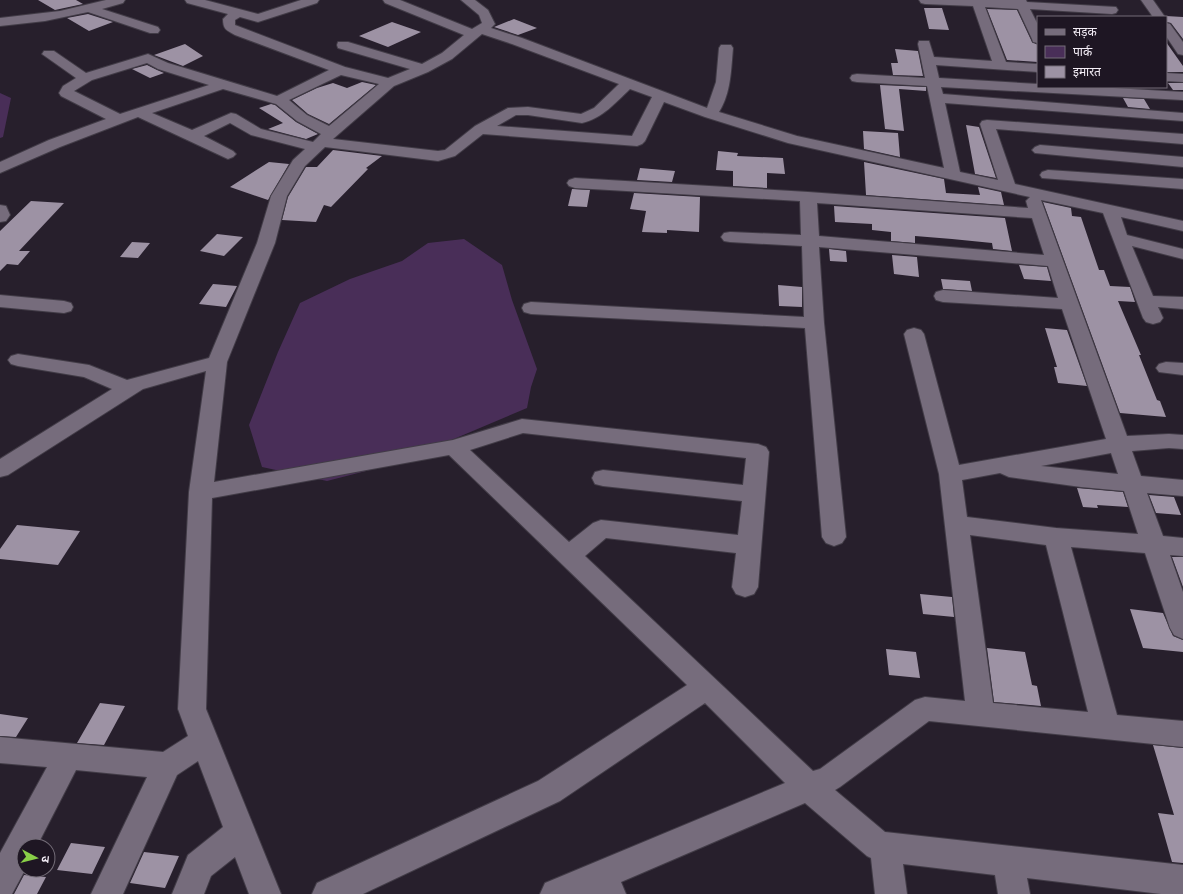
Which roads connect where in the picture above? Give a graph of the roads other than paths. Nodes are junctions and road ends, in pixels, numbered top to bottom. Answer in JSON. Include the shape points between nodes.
{"nodes":[{"id":1,"x":119,"y":0,"type":"edge"},
{"id":2,"x":191,"y":0,"type":"edge"},
{"id":3,"x":313,"y":0,"type":"edge"},
{"id":4,"x":390,"y":0,"type":"edge"},
{"id":5,"x":468,"y":0,"type":"edge"},
{"id":6,"x":925,"y":0,"type":"edge"},
{"id":7,"x":1147,"y":0,"type":"edge"},
{"id":8,"x":957,"y":1,"type":"edge"},
{"id":9,"x":978,"y":3,"type":"junction"},
{"id":10,"x":1021,"y":3,"type":"edge"},
{"id":11,"x":88,"y":8,"type":"junction"},
{"id":12,"x":1074,"y":8,"type":"edge"},
{"id":13,"x":1111,"y":9,"type":"edge"},
{"id":14,"x":237,"y":13,"type":"junction"},
{"id":15,"x":1158,"y":16,"type":"edge"},
{"id":16,"x":0,"y":22,"type":"edge"},
{"id":17,"x":1167,"y":27,"type":"edge"},
{"id":18,"x":1167,"y":28,"type":"edge"},
{"id":19,"x":1183,"y":28,"type":"edge"},
{"id":20,"x":154,"y":30,"type":"dead end"},
{"id":21,"x":477,"y":31,"type":"junction"},
{"id":22,"x":1037,"y":36,"type":"edge"},
{"id":23,"x":924,"y":44,"type":"dead end"},
{"id":24,"x":343,"y":45,"type":"dead end"},
{"id":25,"x":726,"y":48,"type":"dead end"},
{"id":26,"x":1183,"y":51,"type":"edge"},
{"id":27,"x":49,"y":54,"type":"dead end"},
{"id":28,"x":929,"y":61,"type":"junction"},
{"id":29,"x":995,"y":65,"type":"junction"},
{"id":30,"x":1037,"y":68,"type":"edge"},
{"id":31,"x":423,"y":69,"type":"junction"},
{"id":32,"x":340,"y":70,"type":"junction"},
{"id":33,"x":87,"y":77,"type":"junction"},
{"id":34,"x":1167,"y":77,"type":"edge"},
{"id":35,"x":857,"y":78,"type":"dead end"},
{"id":36,"x":1183,"y":78,"type":"edge"},
{"id":37,"x":934,"y":82,"type":"junction"},
{"id":38,"x":389,"y":83,"type":"junction"},
{"id":39,"x":628,"y":83,"type":"junction"},
{"id":40,"x":223,"y":85,"type":"junction"},
{"id":41,"x":995,"y":86,"type":"junction"},
{"id":42,"x":1037,"y":87,"type":"edge"},
{"id":43,"x":1061,"y":88,"type":"edge"},
{"id":44,"x":660,"y":96,"type":"junction"},
{"id":45,"x":1183,"y":96,"type":"edge"},
{"id":46,"x":937,"y":98,"type":"junction"},
{"id":47,"x":278,"y":100,"type":"junction"},
{"id":48,"x":138,"y":112,"type":"junction"},
{"id":49,"x":710,"y":114,"type":"junction"},
{"id":50,"x":1183,"y":117,"type":"edge"},
{"id":51,"x":118,"y":118,"type":"junction"},
{"id":52,"x":1032,"y":128,"type":"junction"},
{"id":53,"x":480,"y":129,"type":"junction"},
{"id":54,"x":192,"y":136,"type":"junction"},
{"id":55,"x":1183,"y":139,"type":"edge"},
{"id":56,"x":322,"y":141,"type":"junction"},
{"id":57,"x":1040,"y":150,"type":"junction"},
{"id":58,"x":228,"y":154,"type":"dead end"},
{"id":59,"x":1183,"y":162,"type":"edge"},
{"id":60,"x":0,"y":168,"type":"edge"},
{"id":61,"x":952,"y":175,"type":"junction"},
{"id":62,"x":1048,"y":175,"type":"junction"},
{"id":63,"x":575,"y":183,"type":"dead end"},
{"id":64,"x":1183,"y":184,"type":"edge"},
{"id":65,"x":1008,"y":187,"type":"junction"},
{"id":66,"x":1031,"y":192,"type":"junction"},
{"id":67,"x":808,"y":197,"type":"junction"},
{"id":68,"x":1055,"y":197,"type":"junction"},
{"id":69,"x":1110,"y":209,"type":"junction"},
{"id":70,"x":0,"y":210,"type":"edge"},
{"id":71,"x":1039,"y":214,"type":"junction"},
{"id":72,"x":0,"y":217,"type":"edge"},
{"id":73,"x":1183,"y":226,"type":"edge"},
{"id":74,"x":730,"y":237,"type":"dead end"},
{"id":75,"x":1120,"y":238,"type":"junction"},
{"id":76,"x":810,"y":241,"type":"junction"},
{"id":77,"x":1183,"y":254,"type":"edge"},
{"id":78,"x":1055,"y":261,"type":"junction"},
{"id":79,"x":943,"y":296,"type":"dead end"},
{"id":80,"x":0,"y":301,"type":"edge"},
{"id":81,"x":1183,"y":303,"type":"edge"},
{"id":82,"x":1070,"y":304,"type":"junction"},
{"id":83,"x":64,"y":307,"type":"dead end"},
{"id":84,"x":531,"y":308,"type":"dead end"},
{"id":85,"x":814,"y":323,"type":"junction"},
{"id":86,"x":914,"y":334,"type":"dead end"},
{"id":87,"x":18,"y":360,"type":"dead end"},
{"id":88,"x":217,"y":362,"type":"junction"},
{"id":89,"x":129,"y":389,"type":"junction"},
{"id":90,"x":1183,"y":442,"type":"edge"},
{"id":91,"x":1119,"y":444,"type":"junction"},
{"id":92,"x":454,"y":446,"type":"junction"},
{"id":93,"x":994,"y":466,"type":"junction"},
{"id":94,"x":1,"y":468,"type":"edge"},
{"id":95,"x":950,"y":474,"type":"junction"},
{"id":96,"x":603,"y":478,"type":"dead end"},
{"id":97,"x":1132,"y":483,"type":"junction"},
{"id":98,"x":1183,"y":488,"type":"edge"},
{"id":99,"x":201,"y":492,"type":"junction"},
{"id":100,"x":754,"y":494,"type":"junction"},
{"id":101,"x":956,"y":525,"type":"junction"},
{"id":102,"x":834,"y":537,"type":"dead end"},
{"id":103,"x":1056,"y":537,"type":"junction"},
{"id":104,"x":749,"y":545,"type":"junction"},
{"id":105,"x":1154,"y":545,"type":"junction"},
{"id":106,"x":1183,"y":548,"type":"edge"},
{"id":107,"x":569,"y":555,"type":"junction"},
{"id":108,"x":745,"y":587,"type":"dead end"},
{"id":109,"x":1183,"y":628,"type":"edge"},
{"id":110,"x":707,"y":688,"type":"junction"},
{"id":111,"x":982,"y":715,"type":"junction"},
{"id":112,"x":1106,"y":726,"type":"junction"},
{"id":113,"x":1183,"y":734,"type":"edge"},
{"id":114,"x":205,"y":741,"type":"junction"},
{"id":115,"x":0,"y":750,"type":"edge"},
{"id":116,"x":68,"y":756,"type":"junction"},
{"id":117,"x":167,"y":766,"type":"junction"},
{"id":118,"x":809,"y":787,"type":"junction"},
{"id":119,"x":241,"y":832,"type":"junction"},
{"id":120,"x":885,"y":847,"type":"junction"},
{"id":121,"x":1008,"y":860,"type":"junction"},
{"id":122,"x":1183,"y":881,"type":"edge"},
{"id":123,"x":0,"y":885,"type":"edge"},
{"id":124,"x":604,"y":885,"type":"edge"},
{"id":125,"x":1144,"y":885,"type":"edge"},
{"id":126,"x":107,"y":894,"type":"edge"},
{"id":127,"x":188,"y":894,"type":"edge"},
{"id":128,"x":265,"y":894,"type":"edge"},
{"id":129,"x":328,"y":894,"type":"edge"},
{"id":130,"x":556,"y":894,"type":"edge"},
{"id":131,"x":891,"y":894,"type":"edge"},
{"id":132,"x":1014,"y":894,"type":"edge"}],
"edges":[{"from":1,"to":11,"type":"street"},
{"from":2,"to":14,"type":"street"},
{"from":3,"to":14,"type":"street","via":[[258,18]]},
{"from":4,"to":21,"type":"street"},
{"from":5,"to":21,"type":"street","via":[[484,13],[489,24]]},
{"from":6,"to":8,"type":"street"},
{"from":7,"to":15,"type":"street"},
{"from":8,"to":9,"type":"street"},
{"from":9,"to":10,"type":"street"},
{"from":9,"to":29,"type":"street"},
{"from":10,"to":12,"type":"street"},
{"from":10,"to":22,"type":"street"},
{"from":11,"to":16,"type":"street","via":[[37,19]]},
{"from":11,"to":20,"type":"street"},
{"from":12,"to":13,"type":"street"},
{"from":14,"to":32,"type":"street","via":[[229,19],[229,27],[238,32]]},
{"from":17,"to":19,"type":"street"},
{"from":18,"to":26,"type":"street"},
{"from":21,"to":31,"type":"street","via":[[447,56]]},
{"from":21,"to":39,"type":"street","via":[[517,41]]},
{"from":23,"to":28,"type":"street"},
{"from":24,"to":31,"type":"street"},
{"from":25,"to":49,"type":"street","via":[[721,88]]},
{"from":27,"to":33,"type":"street"},
{"from":28,"to":29,"type":"street"},
{"from":28,"to":37,"type":"street"},
{"from":29,"to":30,"type":"street"},
{"from":29,"to":41,"type":"street"},
{"from":31,"to":38,"type":"street"},
{"from":32,"to":38,"type":"street"},
{"from":32,"to":47,"type":"street"},
{"from":33,"to":40,"type":"street","via":[[148,58],[163,66]]},
{"from":33,"to":51,"type":"street","via":[[66,93]]},
{"from":34,"to":36,"type":"street"},
{"from":35,"to":37,"type":"street"},
{"from":37,"to":41,"type":"street"},
{"from":37,"to":46,"type":"street"},
{"from":38,"to":56,"type":"street"},
{"from":39,"to":44,"type":"street"},
{"from":39,"to":53,"type":"street","via":[[591,116],[582,118],[513,111]]},
{"from":40,"to":47,"type":"street"},
{"from":40,"to":48,"type":"street"},
{"from":41,"to":42,"type":"street"},
{"from":43,"to":45,"type":"street"},
{"from":44,"to":49,"type":"street"},
{"from":44,"to":53,"type":"street","via":[[637,141]]},
{"from":46,"to":50,"type":"street"},
{"from":46,"to":61,"type":"street"},
{"from":47,"to":56,"type":"street","via":[[302,118]]},
{"from":48,"to":51,"type":"street"},
{"from":48,"to":54,"type":"street"},
{"from":49,"to":61,"type":"street","via":[[793,140]]},
{"from":51,"to":60,"type":"street","via":[[42,148]]},
{"from":52,"to":55,"type":"street"},
{"from":52,"to":57,"type":"street"},
{"from":52,"to":65,"type":"street","via":[[988,124]]},
{"from":53,"to":56,"type":"street","via":[[450,153],[438,156]]},
{"from":54,"to":56,"type":"street","via":[[231,117],[256,132]]},
{"from":54,"to":58,"type":"street"},
{"from":56,"to":88,"type":"street","via":[[299,163],[279,196],[266,243]]},
{"from":57,"to":59,"type":"street"},
{"from":57,"to":62,"type":"street"},
{"from":61,"to":65,"type":"street"},
{"from":62,"to":64,"type":"street"},
{"from":62,"to":68,"type":"street"},
{"from":63,"to":67,"type":"street"},
{"from":65,"to":66,"type":"street"},
{"from":66,"to":68,"type":"street"},
{"from":66,"to":71,"type":"street"},
{"from":67,"to":71,"type":"street"},
{"from":67,"to":76,"type":"street"},
{"from":68,"to":69,"type":"street"},
{"from":69,"to":73,"type":"street"},
{"from":69,"to":75,"type":"street"},
{"from":70,"to":72,"type":"street"},
{"from":71,"to":78,"type":"street"},
{"from":74,"to":76,"type":"street"},
{"from":75,"to":77,"type":"street"},
{"from":75,"to":81,"type":"street","via":[[1149,310]]},
{"from":76,"to":78,"type":"street"},
{"from":76,"to":85,"type":"street"},
{"from":78,"to":82,"type":"street"},
{"from":79,"to":82,"type":"street"},
{"from":80,"to":83,"type":"street"},
{"from":82,"to":91,"type":"street"},
{"from":84,"to":85,"type":"street"},
{"from":85,"to":102,"type":"street"},
{"from":86,"to":95,"type":"street"},
{"from":87,"to":89,"type":"street","via":[[89,371]]},
{"from":88,"to":89,"type":"street","via":[[136,384]]},
{"from":88,"to":99,"type":"street"},
{"from":89,"to":94,"type":"street"},
{"from":90,"to":91,"type":"street"},
{"from":91,"to":93,"type":"street"},
{"from":91,"to":97,"type":"street"},
{"from":92,"to":99,"type":"street"},
{"from":92,"to":100,"type":"street","via":[[522,426],[758,452]]},
{"from":92,"to":107,"type":"street"},
{"from":93,"to":95,"type":"street"},
{"from":93,"to":97,"type":"street","via":[[1030,473]]},
{"from":95,"to":101,"type":"street"},
{"from":96,"to":100,"type":"street"},
{"from":97,"to":98,"type":"street"},
{"from":97,"to":105,"type":"street"},
{"from":99,"to":114,"type":"street","via":[[192,709]]},
{"from":100,"to":104,"type":"street"},
{"from":101,"to":103,"type":"street"},
{"from":101,"to":111,"type":"street"},
{"from":103,"to":105,"type":"street"},
{"from":103,"to":112,"type":"street"},
{"from":104,"to":107,"type":"street","via":[[601,529]]},
{"from":104,"to":108,"type":"street"},
{"from":105,"to":106,"type":"street"},
{"from":105,"to":109,"type":"street"},
{"from":107,"to":110,"type":"street"},
{"from":110,"to":118,"type":"street"},
{"from":110,"to":129,"type":"street","via":[[549,791]]},
{"from":111,"to":112,"type":"street"},
{"from":111,"to":118,"type":"street","via":[[925,709],[830,778]]},
{"from":112,"to":113,"type":"street"},
{"from":114,"to":117,"type":"street"},
{"from":114,"to":119,"type":"street"},
{"from":115,"to":116,"type":"street"},
{"from":116,"to":117,"type":"street"},
{"from":116,"to":123,"type":"street"},
{"from":117,"to":126,"type":"street"},
{"from":118,"to":120,"type":"street","via":[[878,846]]},
{"from":118,"to":124,"type":"street"},
{"from":119,"to":127,"type":"street","via":[[199,866]]},
{"from":119,"to":128,"type":"street"},
{"from":120,"to":121,"type":"street"},
{"from":120,"to":131,"type":"street"},
{"from":121,"to":125,"type":"street"},
{"from":121,"to":132,"type":"street"},
{"from":122,"to":125,"type":"street"},
{"from":124,"to":130,"type":"street"}]}
